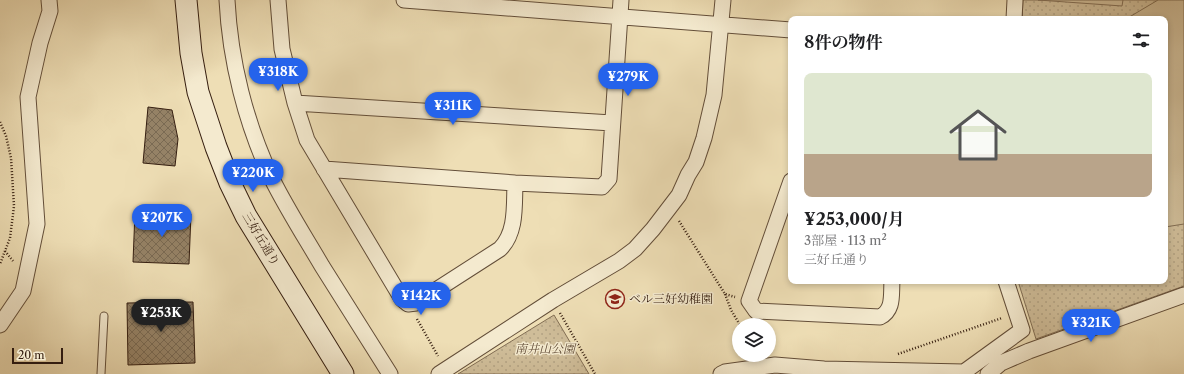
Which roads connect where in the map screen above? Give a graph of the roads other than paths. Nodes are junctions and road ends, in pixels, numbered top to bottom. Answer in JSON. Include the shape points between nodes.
{"nodes":[{"id":1,"x":49,"y":0,"type":"edge"},
{"id":2,"x":186,"y":0,"type":"edge"},
{"id":3,"x":227,"y":0,"type":"edge"},
{"id":4,"x":278,"y":0,"type":"edge"},
{"id":5,"x":404,"y":0,"type":"edge"},
{"id":6,"x":621,"y":0,"type":"edge"},
{"id":7,"x":723,"y":0,"type":"edge"},
{"id":8,"x":1015,"y":0,"type":"edge"},
{"id":9,"x":1014,"y":16,"type":"edge"},
{"id":10,"x":620,"y":18,"type":"junction"},
{"id":11,"x":722,"y":24,"type":"junction"},
{"id":12,"x":788,"y":30,"type":"edge"},
{"id":13,"x":295,"y":103,"type":"junction"},
{"id":14,"x":612,"y":123,"type":"junction"},
{"id":15,"x":324,"y":169,"type":"junction"},
{"id":16,"x":515,"y":182,"type":"junction"},
{"id":17,"x":788,"y":190,"type":"edge"},
{"id":18,"x":892,"y":284,"type":"edge"},
{"id":19,"x":1007,"y":284,"type":"edge"},
{"id":20,"x":1184,"y":295,"type":"edge"},
{"id":21,"x":104,"y":316,"type":"dead end"},
{"id":22,"x":0,"y":325,"type":"edge"},
{"id":23,"x":1022,"y":330,"type":"junction"},
{"id":24,"x":1029,"y":351,"type":"junction"},
{"id":25,"x":443,"y":372,"type":"edge"},
{"id":26,"x":970,"y":373,"type":"edge"},
{"id":27,"x":101,"y":374,"type":"edge"},
{"id":28,"x":342,"y":374,"type":"edge"},
{"id":29,"x":390,"y":374,"type":"edge"},
{"id":30,"x":720,"y":374,"type":"edge"},
{"id":31,"x":988,"y":374,"type":"edge"}],
"edges":[{"from":1,"to":22,"type":"street","via":[[50,11],[28,96],[36,224],[23,291]]},
{"from":2,"to":28,"type":"street","name":"三好丘通り","via":[[198,92],[230,183],[246,216]]},
{"from":3,"to":29,"type":"street","via":[[232,52],[241,90],[254,133],[272,178],[296,223]]},
{"from":4,"to":13,"type":"street","via":[[282,49]]},
{"from":5,"to":10,"type":"street"},
{"from":6,"to":10,"type":"street"},
{"from":7,"to":11,"type":"street"},
{"from":8,"to":9,"type":"street"},
{"from":10,"to":11,"type":"street"},
{"from":10,"to":14,"type":"street"},
{"from":11,"to":12,"type":"street"},
{"from":11,"to":25,"type":"street","via":[[714,95],[704,138],[696,162],[679,195],[654,230],[636,249],[552,300]]},
{"from":13,"to":14,"type":"street"},
{"from":13,"to":15,"type":"street","via":[[307,140]]},
{"from":14,"to":16,"type":"street","via":[[609,180],[602,187]]},
{"from":15,"to":16,"type":"street"},
{"from":15,"to":16,"type":"street","via":[[402,299],[408,304],[416,303],[506,243],[512,226]]},
{"from":17,"to":18,"type":"street","via":[[749,301],[756,311],[880,318],[887,314],[890,306]]},
{"from":19,"to":23,"type":"street"},
{"from":20,"to":24,"type":"street"},
{"from":21,"to":27,"type":"lane"},
{"from":23,"to":24,"type":"street"},
{"from":23,"to":26,"type":"street"},
{"from":24,"to":31,"type":"street","via":[[1001,363]]},
{"from":26,"to":30,"type":"street","via":[[774,365]]}]}
